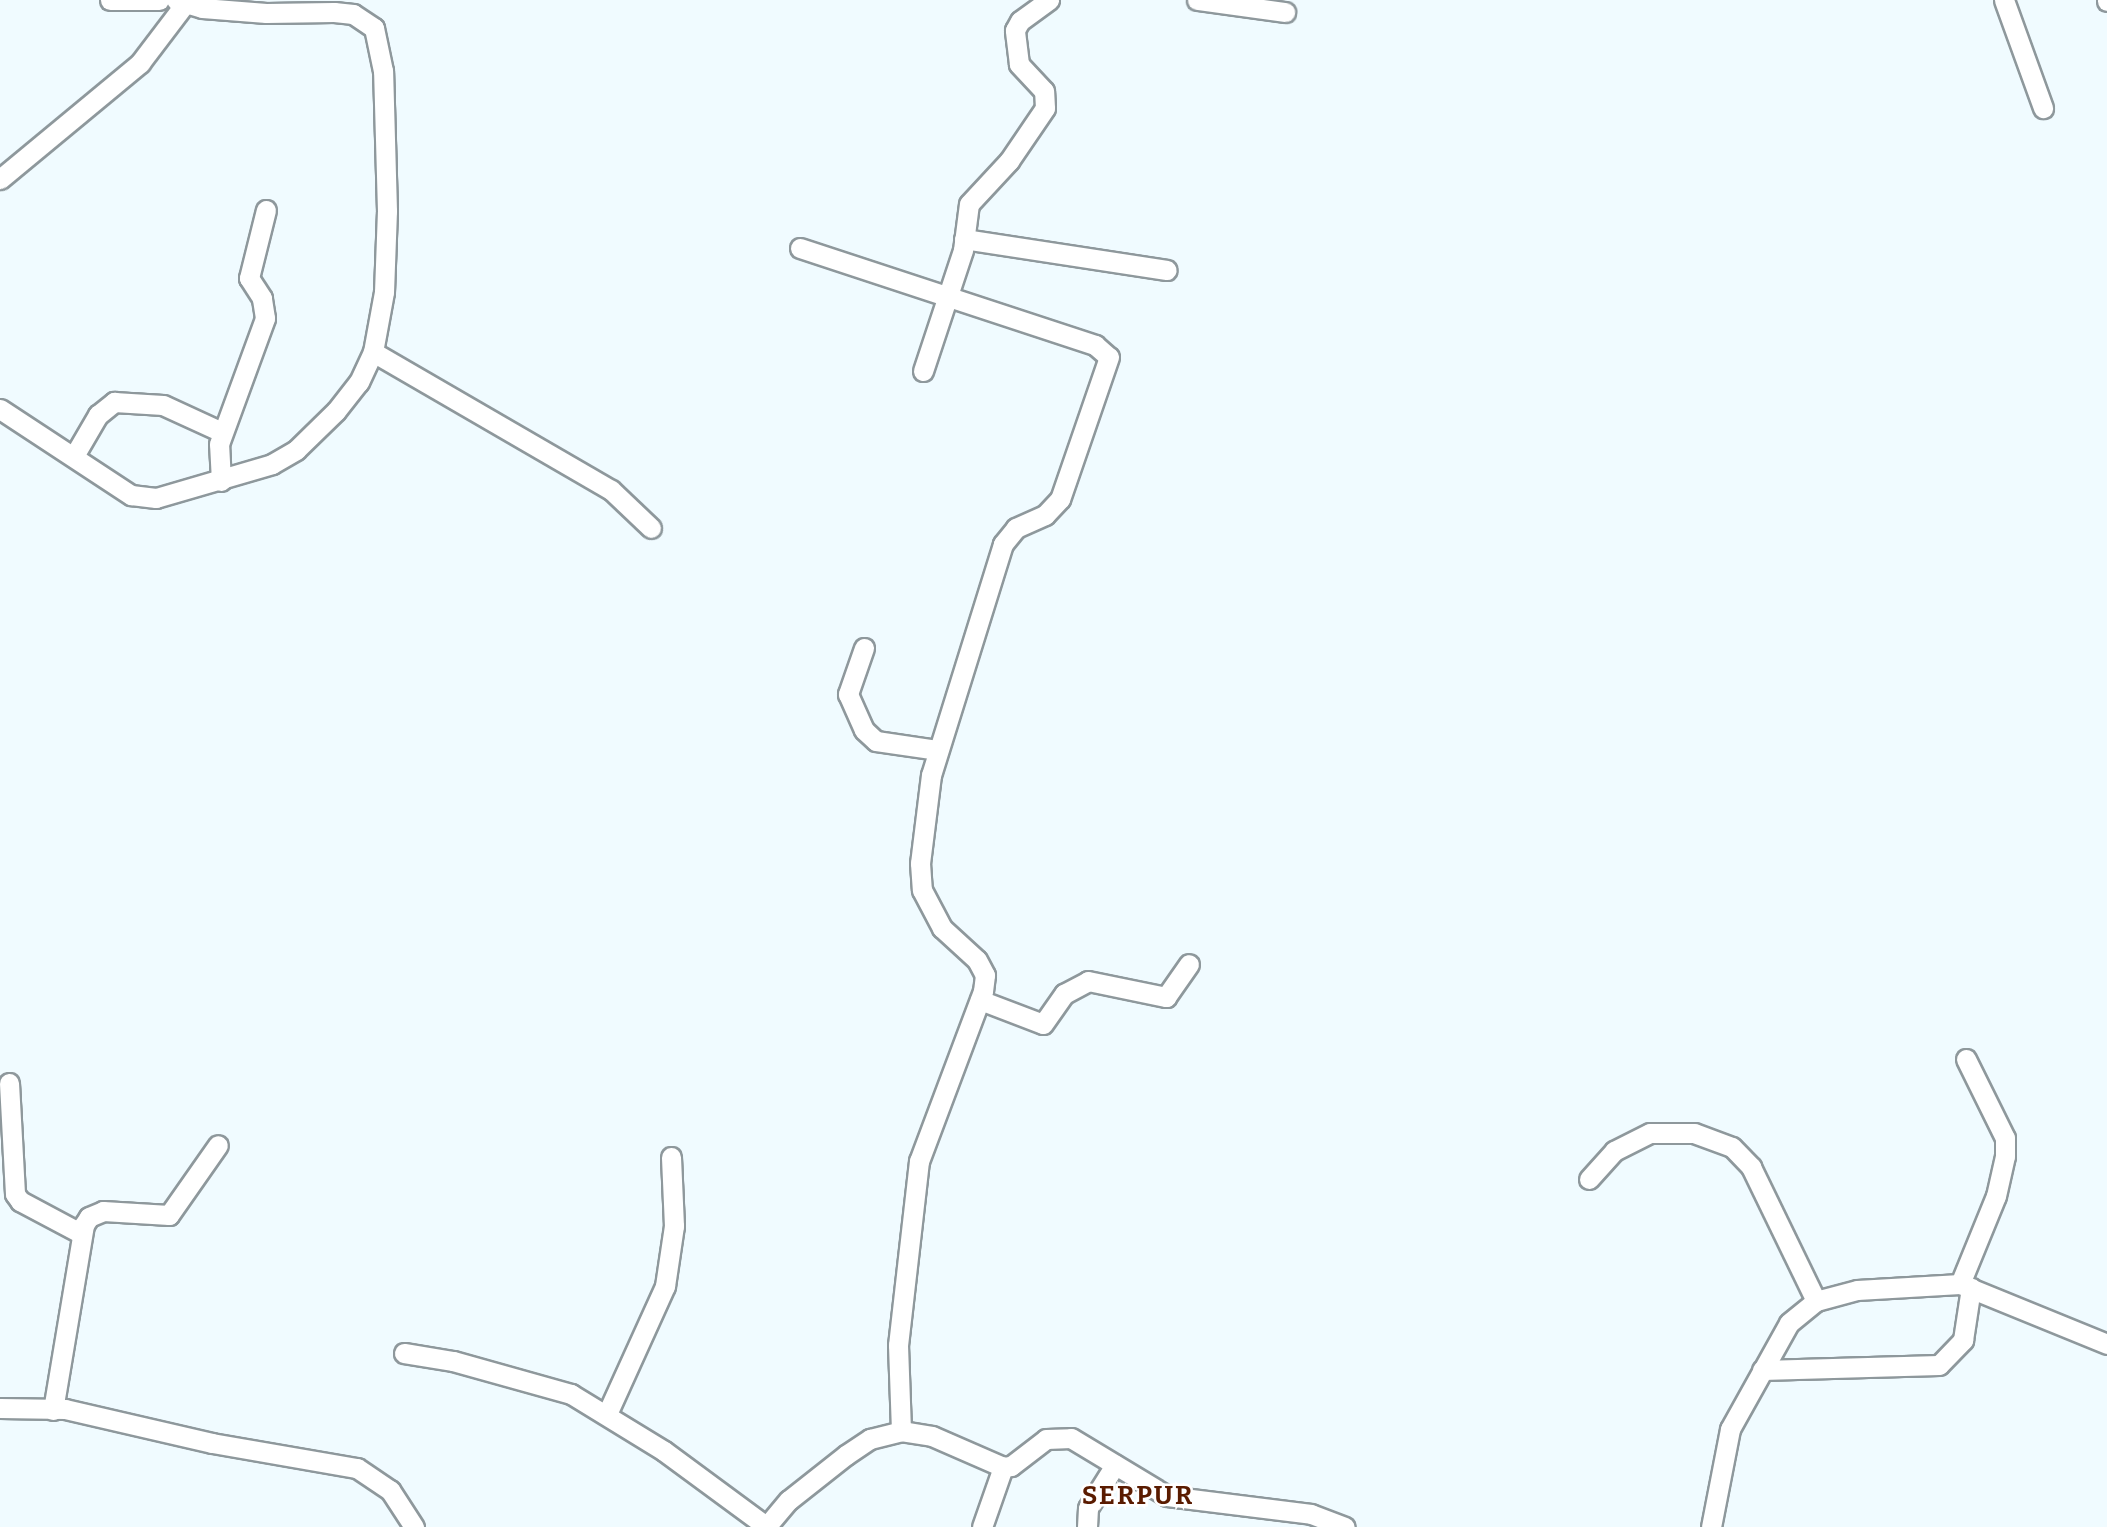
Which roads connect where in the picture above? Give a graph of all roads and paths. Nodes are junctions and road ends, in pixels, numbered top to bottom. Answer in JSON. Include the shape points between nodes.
{"nodes":[{"id":1,"x":110,"y":0,"type":"edge"},
{"id":2,"x":159,"y":0,"type":"edge"},
{"id":3,"x":1049,"y":0,"type":"edge"},
{"id":4,"x":1197,"y":0,"type":"edge"},
{"id":5,"x":2004,"y":0,"type":"edge"},
{"id":6,"x":180,"y":3,"type":"edge"},
{"id":7,"x":1242,"y":3,"type":"edge"},
{"id":8,"x":1285,"y":12,"type":"dead end"},
{"id":9,"x":2043,"y":108,"type":"dead end"},
{"id":10,"x":0,"y":179,"type":"edge"},
{"id":11,"x":266,"y":210,"type":"dead end"},
{"id":12,"x":964,"y":239,"type":"junction"},
{"id":13,"x":800,"y":248,"type":"dead end"},
{"id":14,"x":1167,"y":270,"type":"dead end"},
{"id":15,"x":949,"y":297,"type":"junction"},
{"id":16,"x":373,"y":352,"type":"junction"},
{"id":17,"x":923,"y":371,"type":"dead end"},
{"id":18,"x":0,"y":410,"type":"edge"},
{"id":19,"x":222,"y":432,"type":"junction"},
{"id":20,"x":74,"y":456,"type":"junction"},
{"id":21,"x":221,"y":481,"type":"junction"},
{"id":22,"x":650,"y":528,"type":"dead end"},
{"id":23,"x":864,"y":648,"type":"dead end"},
{"id":24,"x":938,"y":750,"type":"junction"},
{"id":25,"x":1189,"y":964,"type":"dead end"},
{"id":26,"x":980,"y":1000,"type":"junction"},
{"id":27,"x":1966,"y":1059,"type":"dead end"},
{"id":28,"x":9,"y":1083,"type":"dead end"},
{"id":29,"x":218,"y":1146,"type":"dead end"},
{"id":30,"x":671,"y":1157,"type":"dead end"},
{"id":31,"x":1589,"y":1179,"type":"dead end"},
{"id":32,"x":82,"y":1234,"type":"junction"},
{"id":33,"x":1965,"y":1286,"type":"junction"},
{"id":34,"x":1816,"y":1301,"type":"junction"},
{"id":35,"x":2107,"y":1344,"type":"edge"},
{"id":36,"x":404,"y":1353,"type":"dead end"},
{"id":37,"x":1762,"y":1370,"type":"junction"},
{"id":38,"x":0,"y":1408,"type":"edge"},
{"id":39,"x":53,"y":1410,"type":"junction"},
{"id":40,"x":607,"y":1414,"type":"junction"},
{"id":41,"x":901,"y":1431,"type":"junction"},
{"id":42,"x":1115,"y":1465,"type":"junction"},
{"id":43,"x":1003,"y":1467,"type":"junction"},
{"id":44,"x":414,"y":1527,"type":"edge"},
{"id":45,"x":767,"y":1527,"type":"edge"},
{"id":46,"x":982,"y":1527,"type":"edge"},
{"id":47,"x":1087,"y":1527,"type":"edge"},
{"id":48,"x":1345,"y":1527,"type":"edge"},
{"id":49,"x":1711,"y":1527,"type":"edge"}],
"edges":[{"from":1,"to":2,"type":"street"},
{"from":3,"to":12,"type":"street","via":[[1015,30],[1019,64],[1044,91],[1045,108],[1009,161],[969,204]]},
{"from":4,"to":7,"type":"street"},
{"from":5,"to":9,"type":"street"},
{"from":6,"to":10,"type":"street","via":[[140,63]]},
{"from":6,"to":16,"type":"street","via":[[266,13],[334,12],[353,15],[374,28],[383,71],[387,211],[384,292]]},
{"from":7,"to":8,"type":"street"},
{"from":11,"to":19,"type":"street","via":[[249,278],[262,298],[265,318]]},
{"from":12,"to":14,"type":"street"},
{"from":12,"to":15,"type":"street"},
{"from":13,"to":15,"type":"street"},
{"from":15,"to":17,"type":"street"},
{"from":15,"to":24,"type":"street","via":[[1095,345],[1110,357],[1060,499],[1045,516],[1016,527],[1003,544]]},
{"from":16,"to":21,"type":"street","via":[[359,382],[296,450],[272,464]]},
{"from":16,"to":22,"type":"street","via":[[611,491]]},
{"from":18,"to":20,"type":"street"},
{"from":19,"to":20,"type":"street","via":[[163,405],[114,402],[98,415]]},
{"from":19,"to":21,"type":"street"},
{"from":20,"to":21,"type":"street","via":[[143,499]]},
{"from":23,"to":24,"type":"street","via":[[848,694],[864,730],[876,741]]},
{"from":24,"to":26,"type":"street","via":[[923,823],[922,890],[942,928],[982,967]]},
{"from":25,"to":26,"type":"street","via":[[1174,992],[1166,997],[1088,981],[1064,994],[1044,1024]]},
{"from":26,"to":41,"type":"street","via":[[919,1161],[898,1345]]},
{"from":27,"to":33,"type":"street","via":[[2000,1126],[2006,1156]]},
{"from":28,"to":32,"type":"street","via":[[15,1194]]},
{"from":29,"to":32,"type":"street","via":[[169,1215],[103,1211],[89,1217]]},
{"from":30,"to":40,"type":"street","via":[[674,1226],[665,1286]]},
{"from":31,"to":34,"type":"street","via":[[1614,1151],[1650,1133],[1694,1133],[1725,1143],[1751,1167]]},
{"from":32,"to":39,"type":"street"},
{"from":33,"to":34,"type":"street","via":[[1857,1290]]},
{"from":33,"to":35,"type":"street"},
{"from":33,"to":37,"type":"street","via":[[1963,1340],[1939,1365]]},
{"from":34,"to":37,"type":"street","via":[[1789,1323]]},
{"from":36,"to":40,"type":"street","via":[[558,1388]]},
{"from":37,"to":49,"type":"street","via":[[1730,1429]]},
{"from":38,"to":39,"type":"street"},
{"from":39,"to":44,"type":"street","via":[[357,1468],[390,1490]]},
{"from":40,"to":45,"type":"street"},
{"from":41,"to":43,"type":"street","via":[[932,1436]]},
{"from":41,"to":45,"type":"street","via":[[870,1439],[846,1455],[789,1500]]},
{"from":42,"to":43,"type":"street","via":[[1083,1443],[1060,1438],[1046,1439],[1022,1459]]},
{"from":42,"to":47,"type":"street","via":[[1088,1508]]},
{"from":42,"to":48,"type":"street","via":[[1167,1496],[1311,1514]]},
{"from":43,"to":46,"type":"street"}]}
